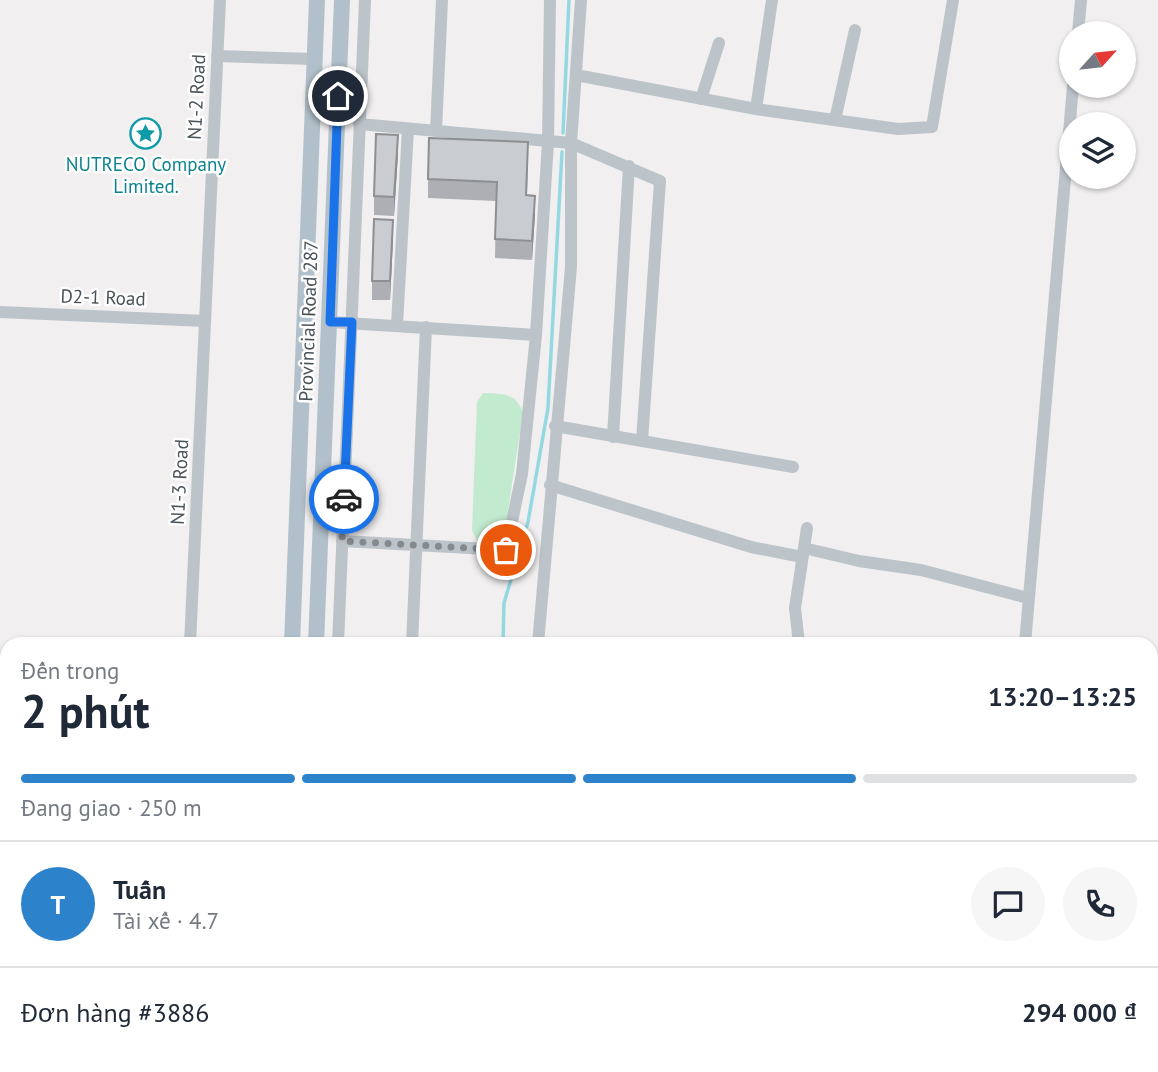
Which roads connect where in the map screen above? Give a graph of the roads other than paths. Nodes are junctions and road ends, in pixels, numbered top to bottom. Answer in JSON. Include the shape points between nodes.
{"nodes":[{"id":1,"x":220,"y":0,"type":"edge"},
{"id":2,"x":317,"y":0,"type":"edge"},
{"id":3,"x":342,"y":0,"type":"edge"},
{"id":4,"x":365,"y":0,"type":"edge"},
{"id":5,"x":442,"y":0,"type":"edge"},
{"id":6,"x":550,"y":0,"type":"edge"},
{"id":7,"x":581,"y":0,"type":"edge"},
{"id":8,"x":772,"y":0,"type":"edge"},
{"id":9,"x":953,"y":0,"type":"edge"},
{"id":10,"x":1081,"y":0,"type":"edge"},
{"id":11,"x":1079,"y":21,"type":"edge"},
{"id":12,"x":855,"y":30,"type":"dead end"},
{"id":13,"x":719,"y":43,"type":"dead end"},
{"id":14,"x":217,"y":55,"type":"junction"},
{"id":15,"x":314,"y":59,"type":"junction"},
{"id":16,"x":576,"y":75,"type":"junction"},
{"id":17,"x":1072,"y":98,"type":"edge"},
{"id":18,"x":701,"y":99,"type":"junction"},
{"id":19,"x":756,"y":109,"type":"junction"},
{"id":20,"x":312,"y":119,"type":"junction"},
{"id":21,"x":337,"y":120,"type":"junction"},
{"id":22,"x":835,"y":120,"type":"junction"},
{"id":23,"x":359,"y":124,"type":"junction"},
{"id":24,"x":408,"y":129,"type":"junction"},
{"id":25,"x":436,"y":131,"type":"junction"},
{"id":26,"x":548,"y":142,"type":"junction"},
{"id":27,"x":571,"y":143,"type":"junction"},
{"id":28,"x":629,"y":166,"type":"junction"},
{"id":29,"x":0,"y":312,"type":"edge"},
{"id":30,"x":205,"y":321,"type":"junction"},
{"id":31,"x":330,"y":322,"type":"junction"},
{"id":32,"x":352,"y":322,"type":"junction"},
{"id":33,"x":397,"y":325,"type":"junction"},
{"id":34,"x":426,"y":327,"type":"junction"},
{"id":35,"x":536,"y":335,"type":"junction"},
{"id":36,"x":555,"y":426,"type":"junction"},
{"id":37,"x":613,"y":437,"type":"junction"},
{"id":38,"x":642,"y":441,"type":"junction"},
{"id":39,"x":793,"y":467,"type":"dead end"},
{"id":40,"x":550,"y":485,"type":"junction"},
{"id":41,"x":807,"y":528,"type":"dead end"},
{"id":42,"x":342,"y":541,"type":"junction"},
{"id":43,"x":418,"y":547,"type":"junction"},
{"id":44,"x":803,"y":553,"type":"junction"},
{"id":45,"x":1028,"y":598,"type":"junction"},
{"id":46,"x":190,"y":637,"type":"edge"},
{"id":47,"x":292,"y":637,"type":"edge"},
{"id":48,"x":316,"y":637,"type":"edge"},
{"id":49,"x":338,"y":637,"type":"edge"},
{"id":50,"x":412,"y":637,"type":"edge"},
{"id":51,"x":539,"y":637,"type":"edge"},
{"id":52,"x":797,"y":637,"type":"edge"},
{"id":53,"x":1025,"y":637,"type":"edge"}],
"edges":[{"from":1,"to":14,"type":"street","name":"N1-2 Road"},
{"from":2,"to":15,"type":"main road","name":"Provincial Road 287"},
{"from":3,"to":21,"type":"main road","name":"Provincial Road 287"},
{"from":4,"to":23,"type":"street"},
{"from":5,"to":25,"type":"street"},
{"from":6,"to":26,"type":"street"},
{"from":7,"to":16,"type":"street"},
{"from":8,"to":19,"type":"street"},
{"from":9,"to":22,"type":"street","via":[[932,127],[898,129]]},
{"from":10,"to":11,"type":"street"},
{"from":12,"to":22,"type":"street"},
{"from":13,"to":18,"type":"street"},
{"from":14,"to":15,"type":"street"},
{"from":14,"to":30,"type":"street","name":"N1-2 Road"},
{"from":15,"to":20,"type":"main road","name":"Provincial Road 287"},
{"from":16,"to":18,"type":"street"},
{"from":16,"to":27,"type":"street"},
{"from":17,"to":45,"type":"street"},
{"from":18,"to":19,"type":"street"},
{"from":19,"to":22,"type":"street"},
{"from":20,"to":21,"type":"main road"},
{"from":20,"to":47,"type":"main road","name":"Provincial Road 287"},
{"from":21,"to":31,"type":"main road","name":"Provincial Road 287"},
{"from":23,"to":24,"type":"street"},
{"from":23,"to":32,"type":"street"},
{"from":24,"to":25,"type":"street"},
{"from":24,"to":33,"type":"street"},
{"from":25,"to":26,"type":"street"},
{"from":26,"to":27,"type":"street"},
{"from":26,"to":35,"type":"street"},
{"from":27,"to":28,"type":"street"},
{"from":27,"to":36,"type":"street","via":[[571,267]]},
{"from":28,"to":37,"type":"street"},
{"from":28,"to":38,"type":"street","via":[[660,181]]},
{"from":29,"to":30,"type":"street","name":"D2-1 Road"},
{"from":30,"to":46,"type":"street","name":"N1-3 Road"},
{"from":31,"to":32,"type":"street"},
{"from":31,"to":48,"type":"main road","name":"Provincial Road 287"},
{"from":32,"to":33,"type":"street"},
{"from":32,"to":42,"type":"street"},
{"from":33,"to":34,"type":"street"},
{"from":34,"to":35,"type":"street"},
{"from":34,"to":43,"type":"street"},
{"from":35,"to":43,"type":"street","via":[[522,474],[506,550]]},
{"from":36,"to":37,"type":"street"},
{"from":36,"to":40,"type":"street"},
{"from":37,"to":38,"type":"street"},
{"from":38,"to":39,"type":"street"},
{"from":40,"to":44,"type":"street","via":[[751,547]]},
{"from":40,"to":51,"type":"street"},
{"from":41,"to":44,"type":"street"},
{"from":42,"to":43,"type":"street"},
{"from":42,"to":49,"type":"street"},
{"from":43,"to":50,"type":"street"},
{"from":44,"to":45,"type":"street","via":[[921,570]]},
{"from":44,"to":52,"type":"street","via":[[794,624]]},
{"from":45,"to":53,"type":"street"}]}
